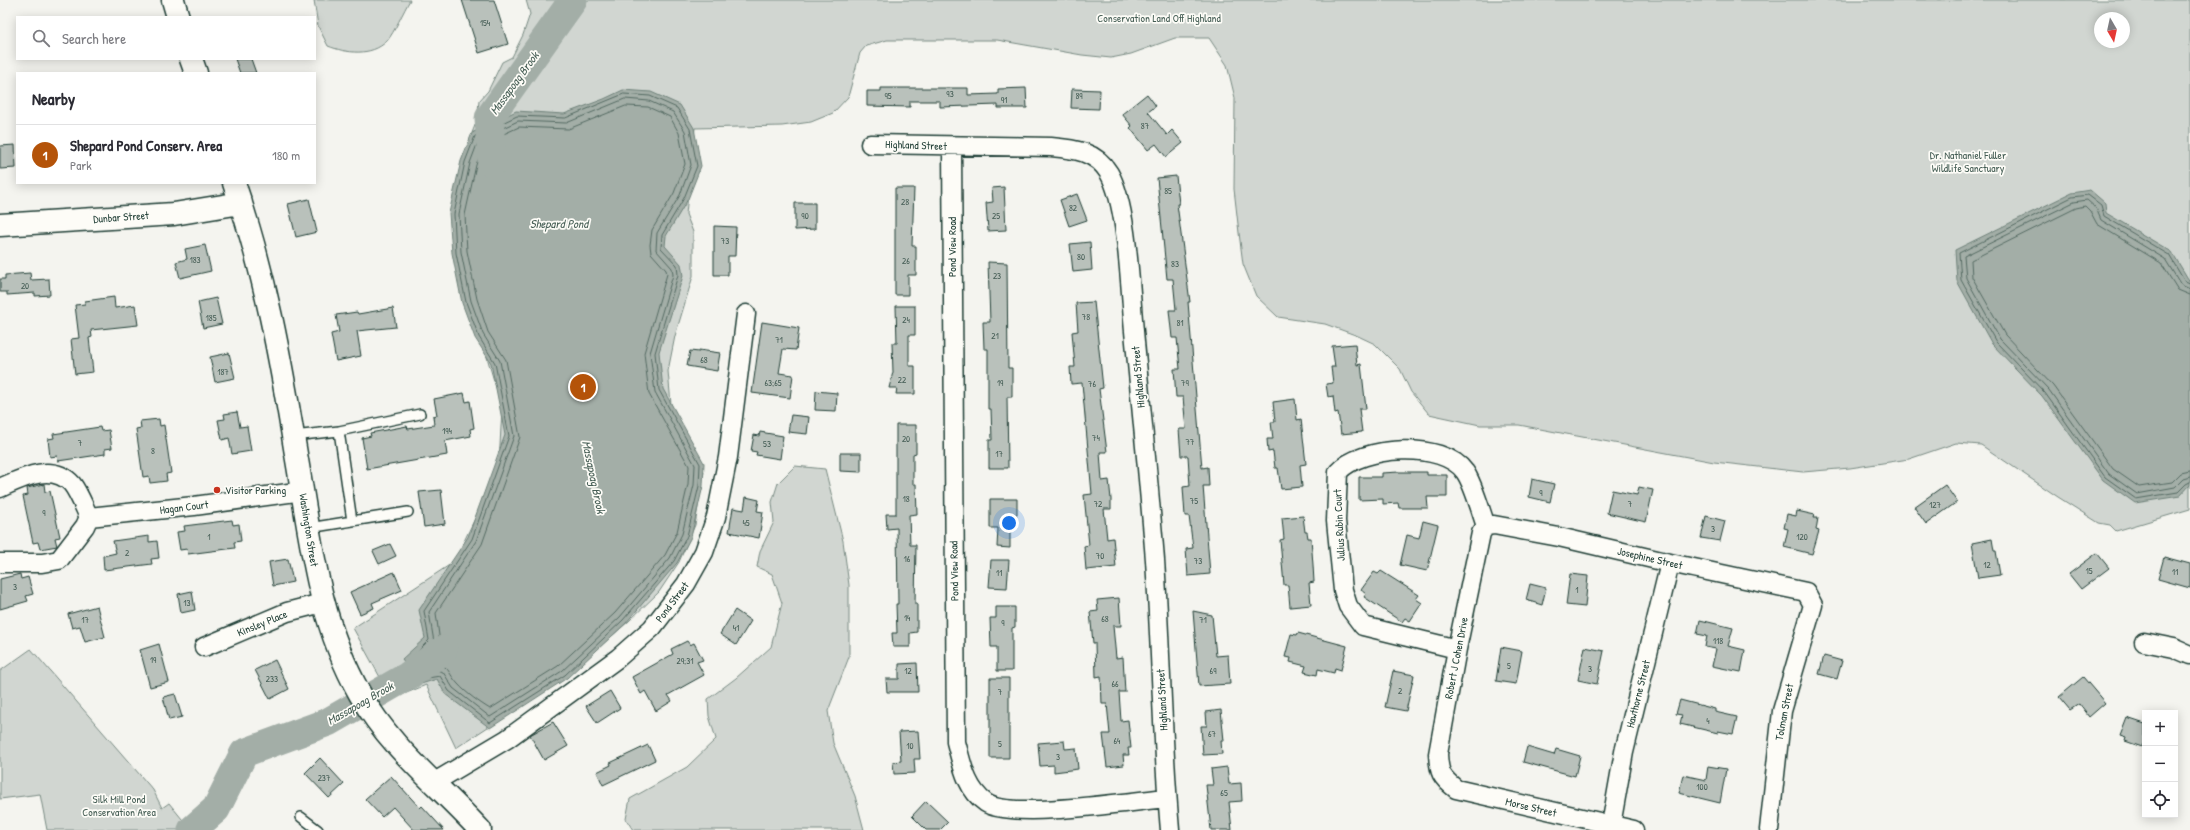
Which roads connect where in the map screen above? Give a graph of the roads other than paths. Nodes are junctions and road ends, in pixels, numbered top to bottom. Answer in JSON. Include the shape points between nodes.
{"nodes":[{"id":1,"x":173,"y":0,"type":"edge"},
{"id":2,"x":178,"y":16,"type":"edge"},
{"id":3,"x":191,"y":60,"type":"edge"},
{"id":4,"x":196,"y":72,"type":"edge"},
{"id":5,"x":870,"y":144,"type":"dead end"},
{"id":6,"x":952,"y":147,"type":"junction"},
{"id":7,"x":234,"y":184,"type":"edge"},
{"id":8,"x":241,"y":203,"type":"junction"},
{"id":9,"x":0,"y":225,"type":"edge"},
{"id":10,"x":746,"y":314,"type":"dead end"},
{"id":11,"x":420,"y":414,"type":"dead end"},
{"id":12,"x":339,"y":431,"type":"junction"},
{"id":13,"x":294,"y":436,"type":"junction"},
{"id":14,"x":0,"y":488,"type":"edge"},
{"id":15,"x":303,"y":491,"type":"junction"},
{"id":16,"x":408,"y":512,"type":"dead end"},
{"id":17,"x":89,"y":517,"type":"junction"},
{"id":18,"x":352,"y":521,"type":"junction"},
{"id":19,"x":1486,"y":526,"type":"junction"},
{"id":20,"x":309,"y":528,"type":"junction"},
{"id":21,"x":0,"y":563,"type":"edge"},
{"id":22,"x":1670,"y":563,"type":"junction"},
{"id":23,"x":1810,"y":598,"type":"joint"},
{"id":24,"x":322,"y":603,"type":"junction"},
{"id":25,"x":2144,"y":642,"type":"dead end"},
{"id":26,"x":204,"y":648,"type":"dead end"},
{"id":27,"x":1457,"y":649,"type":"junction"},
{"id":28,"x":2190,"y":655,"type":"edge"},
{"id":29,"x":433,"y":783,"type":"junction"},
{"id":30,"x":1453,"y":786,"type":"joint"},
{"id":31,"x":1167,"y":798,"type":"junction"},
{"id":32,"x":301,"y":817,"type":"dead end"},
{"id":33,"x":1611,"y":825,"type":"junction"},
{"id":34,"x":318,"y":830,"type":"edge"},
{"id":35,"x":480,"y":830,"type":"edge"},
{"id":36,"x":1170,"y":830,"type":"edge"},
{"id":37,"x":1634,"y":830,"type":"edge"},
{"id":38,"x":1768,"y":830,"type":"edge"}],
"edges":[{"from":1,"to":2,"type":"main road"},
{"from":3,"to":4,"type":"main road"},
{"from":5,"to":6,"type":"street","name":"Highland Street"},
{"from":6,"to":31,"type":"street","name":"Highland Street","via":[[1051,147],[1076,150],[1091,155],[1101,163],[1115,186],[1126,249],[1154,546]]},
{"from":6,"to":31,"type":"street","name":"Pond View Road","via":[[956,742],[963,768],[970,787],[987,803],[1002,809],[1027,811]]},
{"from":7,"to":8,"type":"main road","name":"Washington Street"},
{"from":8,"to":9,"type":"main road","name":"Dunbar Street","via":[[174,214]]},
{"from":8,"to":13,"type":"main road","name":"Washington Street","via":[[271,314]]},
{"from":10,"to":29,"type":"street","name":"Pond Street","via":[[728,457],[716,516],[704,552],[686,584],[652,628],[618,658],[507,739]]},
{"from":11,"to":12,"type":"lane"},
{"from":12,"to":13,"type":"lane"},
{"from":12,"to":18,"type":"lane"},
{"from":13,"to":15,"type":"main road","name":"Washington Street"},
{"from":14,"to":17,"type":"street","via":[[41,472],[58,475],[72,484]]},
{"from":15,"to":17,"type":"street","name":"Hagan Court"},
{"from":15,"to":20,"type":"main road","name":"Washington Street"},
{"from":16,"to":18,"type":"lane"},
{"from":17,"to":21,"type":"street","via":[[59,560],[42,563]]},
{"from":18,"to":20,"type":"lane"},
{"from":19,"to":22,"type":"street","name":"Josephine Street","via":[[1494,525],[1559,537]]},
{"from":19,"to":27,"type":"street","name":"Robert J Cohen Drive","via":[[1481,533]]},
{"from":19,"to":27,"type":"street","name":"Julius Rubin Court","via":[[1465,472],[1453,460],[1425,452],[1382,452],[1346,464],[1338,472],[1336,521],[1343,590],[1348,606],[1356,618],[1363,626]]},
{"from":20,"to":24,"type":"main road","name":"Washington Street"},
{"from":22,"to":23,"type":"street","name":"Josephine Street","via":[[1806,592]]},
{"from":22,"to":33,"type":"street","name":"Hawthorne Street","via":[[1624,752]]},
{"from":23,"to":38,"type":"street","name":"Tolman Street","via":[[1813,605],[1782,711]]},
{"from":24,"to":26,"type":"street","name":"Kinsley Place","via":[[282,614]]},
{"from":24,"to":29,"type":"main road","name":"Washington Street","via":[[340,655],[360,695],[404,754]]},
{"from":25,"to":28,"type":"street","via":[[2174,648]]},
{"from":27,"to":30,"type":"street","name":"Robert J Cohen Drive","via":[[1438,754],[1439,770],[1445,780]]},
{"from":29,"to":35,"type":"main road","name":"Washington Street"},
{"from":30,"to":33,"type":"street","name":"Morse Street","via":[[1456,789]]},
{"from":31,"to":36,"type":"street","name":"Highland Street"},
{"from":32,"to":34,"type":"lane"},
{"from":33,"to":37,"type":"street","name":"Morse Street"}]}
